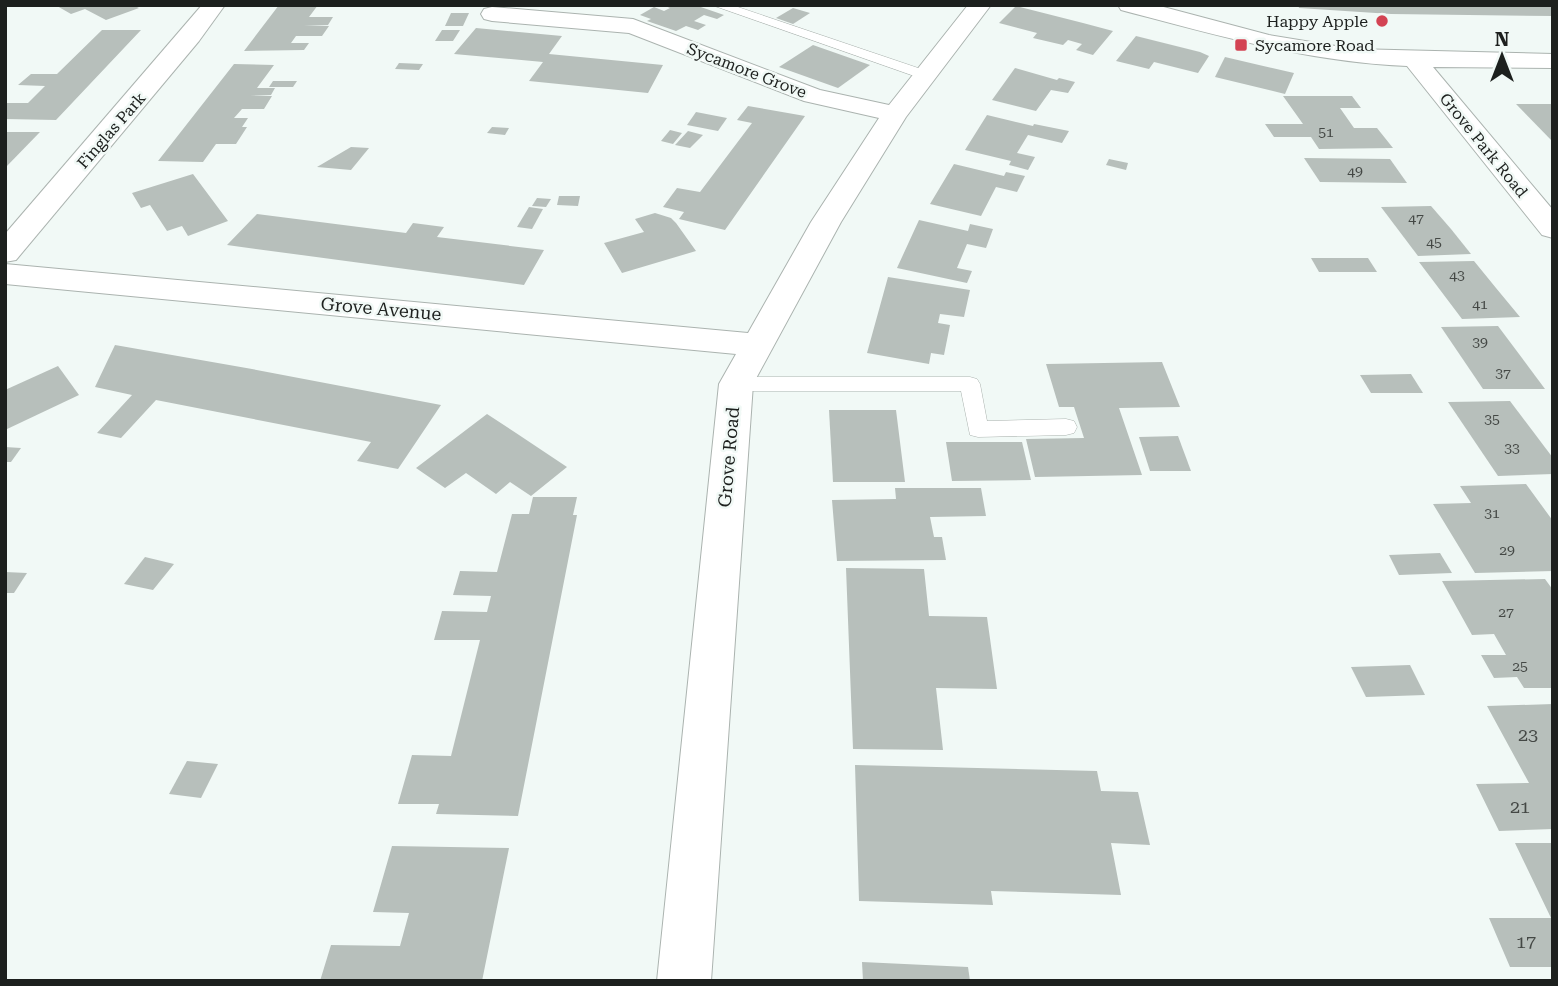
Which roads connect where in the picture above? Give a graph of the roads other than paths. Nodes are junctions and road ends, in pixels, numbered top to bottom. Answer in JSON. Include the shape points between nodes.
{"nodes":[{"id":1,"x":214,"y":5,"type":"edge"},
{"id":2,"x":718,"y":5,"type":"edge"},
{"id":3,"x":980,"y":5,"type":"edge"},
{"id":4,"x":1129,"y":5,"type":"edge"},
{"id":5,"x":492,"y":14,"type":"dead end"},
{"id":6,"x":607,"y":14,"type":"edge"},
{"id":7,"x":1414,"y":60,"type":"junction"},
{"id":8,"x":1553,"y":61,"type":"edge"},
{"id":9,"x":925,"y":75,"type":"junction"},
{"id":10,"x":895,"y":114,"type":"junction"},
{"id":11,"x":1553,"y":229,"type":"edge"},
{"id":12,"x":5,"y":253,"type":"edge"},
{"id":13,"x":5,"y":274,"type":"edge"},
{"id":14,"x":757,"y":345,"type":"junction"},
{"id":15,"x":736,"y":384,"type":"junction"},
{"id":16,"x":1066,"y":427,"type":"dead end"},
{"id":17,"x":684,"y":981,"type":"edge"}],
"edges":[{"from":1,"to":12,"type":"street","name":"Finglas Park"},
{"from":2,"to":9,"type":"lane"},
{"from":3,"to":9,"type":"street","name":"Grove Road"},
{"from":4,"to":7,"type":"street","via":[[1286,45]]},
{"from":5,"to":6,"type":"street","name":"Sycamore Grove"},
{"from":6,"to":10,"type":"street","name":"Sycamore Grove","via":[[813,96]]},
{"from":7,"to":8,"type":"street"},
{"from":7,"to":11,"type":"street","name":"Grove Park Road"},
{"from":9,"to":10,"type":"street","name":"Grove Road"},
{"from":10,"to":14,"type":"street","name":"Grove Road","via":[[826,222]]},
{"from":13,"to":14,"type":"street","name":"Grove Avenue"},
{"from":14,"to":15,"type":"street","name":"Grove Road"},
{"from":15,"to":16,"type":"lane","via":[[970,384],[978,429]]},
{"from":15,"to":17,"type":"street","name":"Grove Road"}]}
